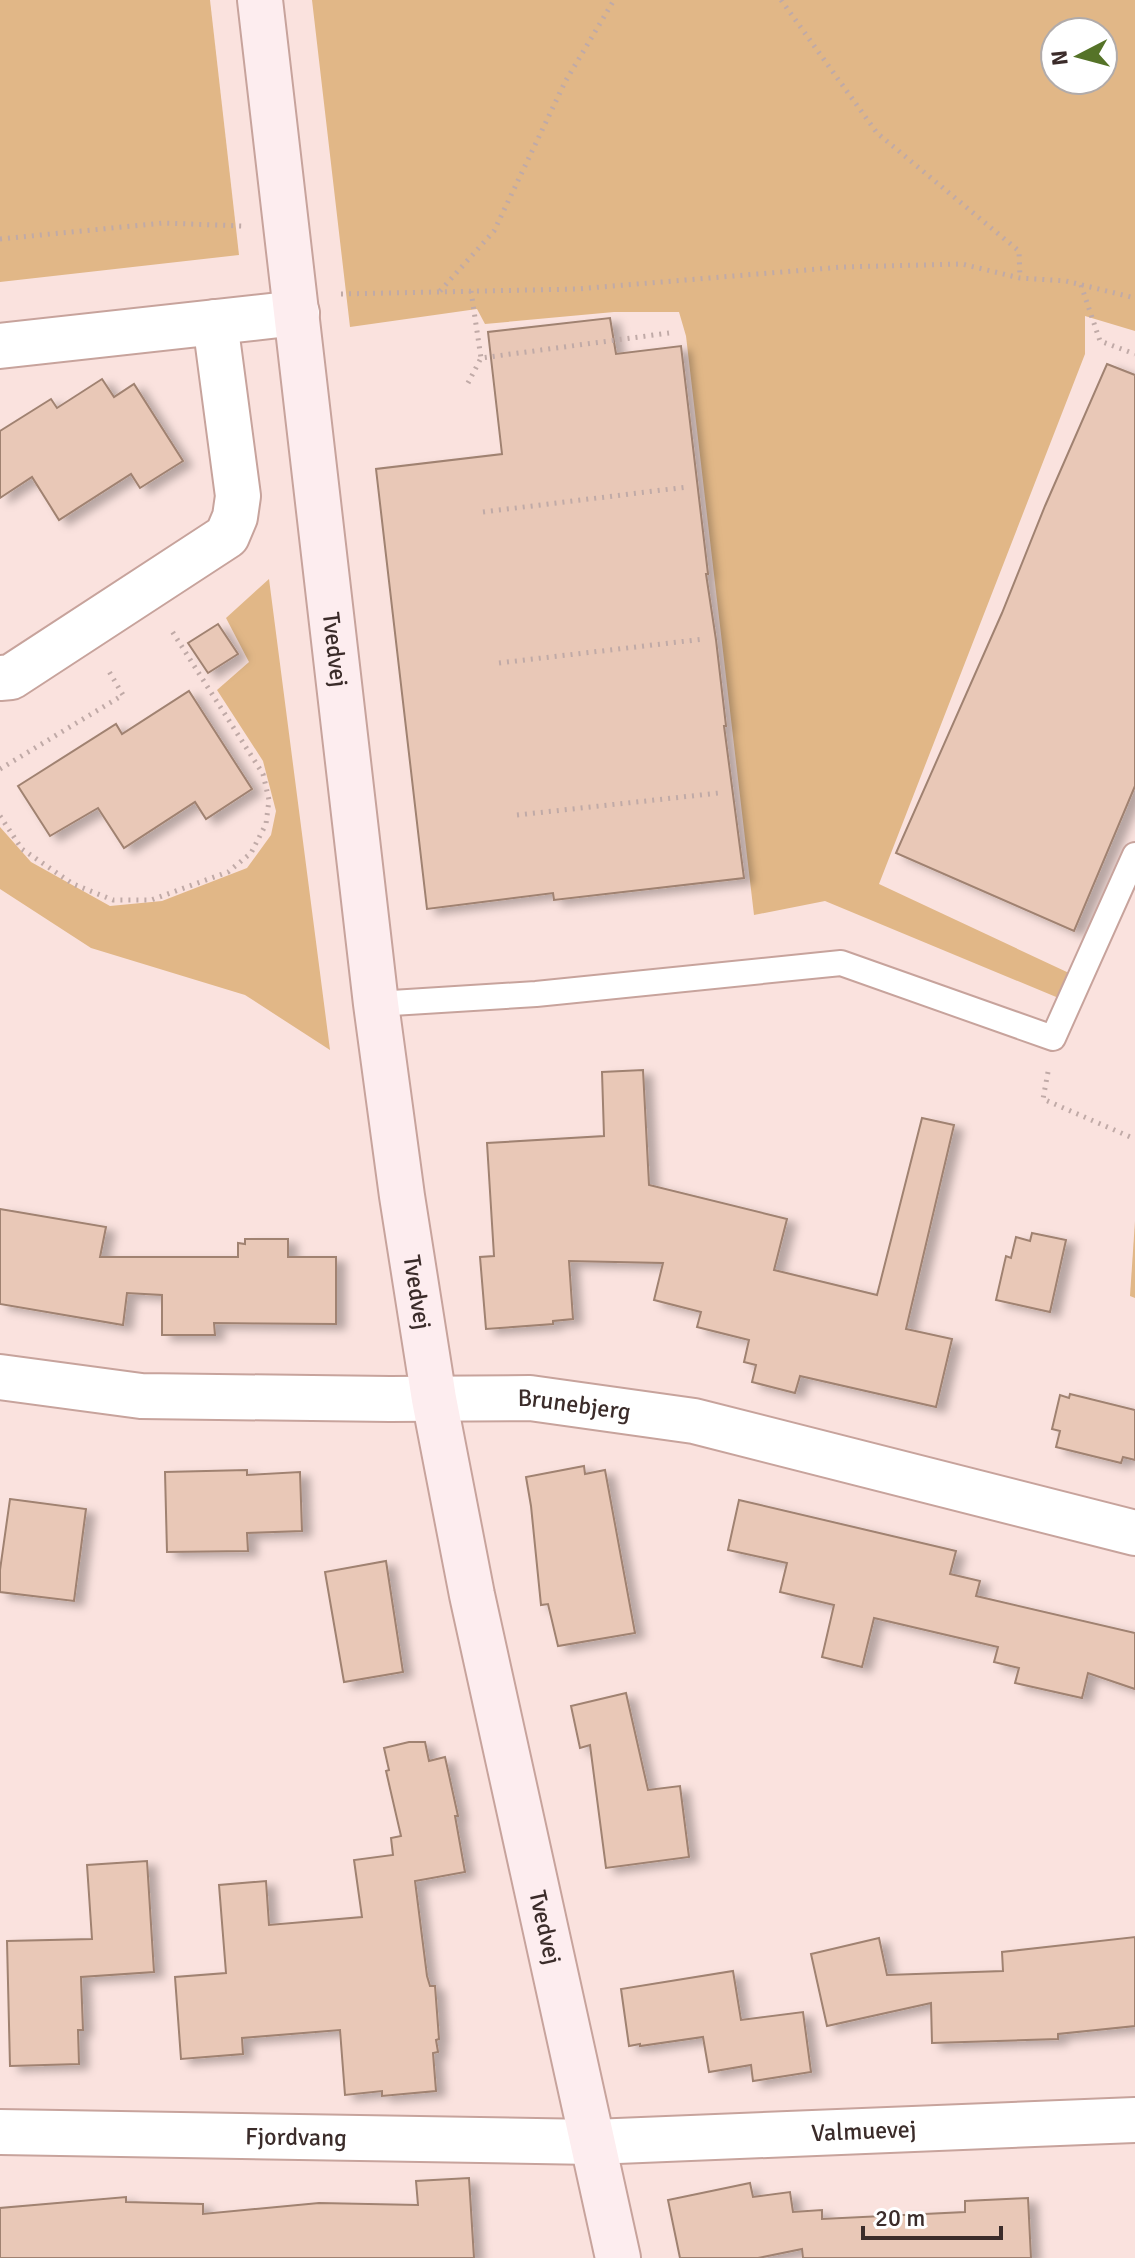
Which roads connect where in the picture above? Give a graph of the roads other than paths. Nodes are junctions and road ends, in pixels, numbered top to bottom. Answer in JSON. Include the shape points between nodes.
{"nodes":[{"id":1,"x":260,"y":0,"type":"edge"},
{"id":2,"x":296,"y":304,"type":"junction"},
{"id":3,"x":215,"y":322,"type":"junction"},
{"id":4,"x":0,"y":346,"type":"edge"},
{"id":5,"x":0,"y":678,"type":"edge"},
{"id":6,"x":1135,"y":855,"type":"edge"},
{"id":7,"x":376,"y":1004,"type":"junction"},
{"id":8,"x":0,"y":1377,"type":"edge"},
{"id":9,"x":434,"y":1399,"type":"junction"},
{"id":10,"x":1135,"y":1533,"type":"edge"},
{"id":11,"x":1135,"y":2120,"type":"edge"},
{"id":12,"x":0,"y":2132,"type":"edge"},
{"id":13,"x":593,"y":2142,"type":"junction"},
{"id":14,"x":618,"y":2258,"type":"edge"}],
"edges":[{"from":1,"to":2,"type":"street","name":"Tvedvej"},
{"from":2,"to":3,"type":"street"},
{"from":2,"to":7,"type":"street","name":"Tvedvej"},
{"from":3,"to":4,"type":"street"},
{"from":3,"to":5,"type":"street","via":[[238,496],[227,536],[11,677]]},
{"from":6,"to":7,"type":"lane","via":[[1053,1038],[841,963],[536,994]]},
{"from":7,"to":9,"type":"street","name":"Tvedvej"},
{"from":8,"to":9,"type":"street","name":"Brunebjerg","via":[[141,1396]]},
{"from":9,"to":10,"type":"street","name":"Brunebjerg","via":[[530,1398],[694,1421]]},
{"from":9,"to":13,"type":"street","name":"Tvedvej"},
{"from":11,"to":13,"type":"street","name":"Valmuevej"},
{"from":12,"to":13,"type":"street","name":"Fjordvang"},
{"from":13,"to":14,"type":"street","name":"Tvedvej"}]}
